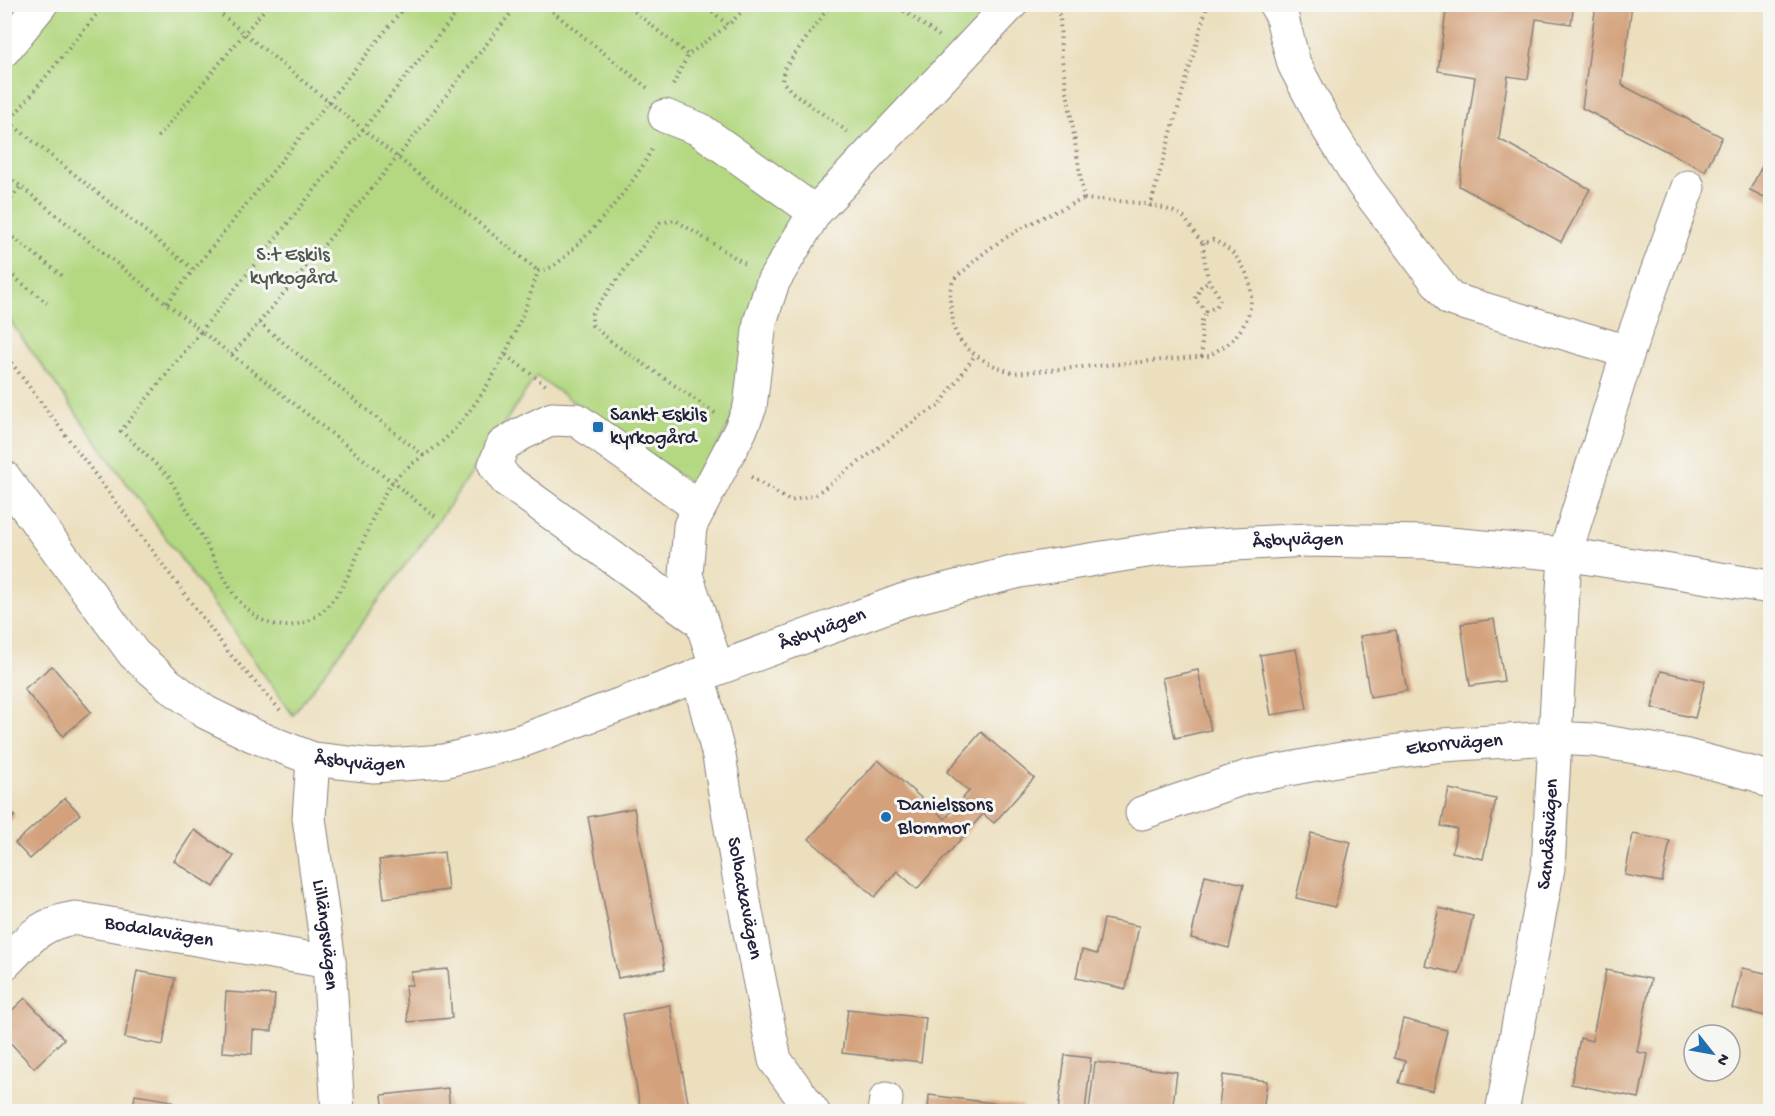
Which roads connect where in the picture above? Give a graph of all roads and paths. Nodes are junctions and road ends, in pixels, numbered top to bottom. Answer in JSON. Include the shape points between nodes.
{"nodes":[{"id":1,"x":41,"y":4,"type":"edge"},
{"id":2,"x":105,"y":4,"type":"edge"},
{"id":3,"x":208,"y":4,"type":"edge"},
{"id":4,"x":269,"y":4,"type":"edge"},
{"id":5,"x":407,"y":4,"type":"edge"},
{"id":6,"x":464,"y":4,"type":"edge"},
{"id":7,"x":518,"y":4,"type":"edge"},
{"id":8,"x":543,"y":4,"type":"edge"},
{"id":9,"x":625,"y":4,"type":"edge"},
{"id":10,"x":703,"y":4,"type":"edge"},
{"id":11,"x":750,"y":4,"type":"edge"},
{"id":12,"x":831,"y":4,"type":"edge"},
{"id":13,"x":894,"y":4,"type":"edge"},
{"id":14,"x":1011,"y":4,"type":"edge"},
{"id":15,"x":1052,"y":4,"type":"edge"},
{"id":16,"x":1275,"y":4,"type":"edge"},
{"id":17,"x":1207,"y":6,"type":"dead end"},
{"id":18,"x":728,"y":25,"type":"junction"},
{"id":19,"x":244,"y":34,"type":"junction"},
{"id":20,"x":4,"y":50,"type":"edge"},
{"id":21,"x":964,"y":54,"type":"junction"},
{"id":22,"x":688,"y":55,"type":"junction"},
{"id":23,"x":328,"y":103,"type":"junction"},
{"id":24,"x":666,"y":110,"type":"junction"},
{"id":25,"x":9,"y":122,"type":"junction"},
{"id":26,"x":4,"y":128,"type":"edge"},
{"id":27,"x":362,"y":131,"type":"junction"},
{"id":28,"x":158,"y":137,"type":"dead end"},
{"id":29,"x":873,"y":150,"type":"junction"},
{"id":30,"x":397,"y":159,"type":"junction"},
{"id":31,"x":4,"y":173,"type":"edge"},
{"id":32,"x":21,"y":186,"type":"junction"},
{"id":33,"x":1688,"y":187,"type":"dead end"},
{"id":34,"x":1084,"y":199,"type":"junction"},
{"id":35,"x":1150,"y":207,"type":"junction"},
{"id":36,"x":4,"y":208,"type":"edge"},
{"id":37,"x":815,"y":212,"type":"junction"},
{"id":38,"x":4,"y":230,"type":"edge"},
{"id":39,"x":1203,"y":243,"type":"junction"},
{"id":40,"x":4,"y":269,"type":"edge"},
{"id":41,"x":194,"y":270,"type":"junction"},
{"id":42,"x":538,"y":272,"type":"junction"},
{"id":43,"x":64,"y":278,"type":"dead end"},
{"id":44,"x":1209,"y":281,"type":"junction"},
{"id":45,"x":773,"y":282,"type":"junction"},
{"id":46,"x":47,"y":303,"type":"dead end"},
{"id":47,"x":167,"y":303,"type":"junction"},
{"id":48,"x":1206,"y":311,"type":"junction"},
{"id":49,"x":259,"y":323,"type":"junction"},
{"id":50,"x":201,"y":331,"type":"junction"},
{"id":51,"x":1628,"y":352,"type":"junction"},
{"id":52,"x":4,"y":353,"type":"edge"},
{"id":53,"x":232,"y":355,"type":"junction"},
{"id":54,"x":975,"y":355,"type":"junction"},
{"id":55,"x":1202,"y":357,"type":"junction"},
{"id":56,"x":740,"y":431,"type":"junction"},
{"id":57,"x":425,"y":456,"type":"junction"},
{"id":58,"x":725,"y":461,"type":"junction"},
{"id":59,"x":4,"y":477,"type":"edge"},
{"id":60,"x":392,"y":482,"type":"junction"},
{"id":61,"x":698,"y":507,"type":"junction"},
{"id":62,"x":435,"y":516,"type":"dead end"},
{"id":63,"x":1565,"y":554,"type":"junction"},
{"id":64,"x":1770,"y":587,"type":"edge"},
{"id":65,"x":700,"y":621,"type":"junction"},
{"id":66,"x":708,"y":672,"type":"junction"},
{"id":67,"x":1553,"y":738,"type":"junction"},
{"id":68,"x":265,"y":741,"type":"junction"},
{"id":69,"x":313,"y":759,"type":"junction"},
{"id":70,"x":1770,"y":782,"type":"edge"},
{"id":71,"x":1142,"y":813,"type":"dead end"},
{"id":72,"x":329,"y":962,"type":"junction"},
{"id":73,"x":4,"y":964,"type":"edge"},
{"id":74,"x":338,"y":1112,"type":"edge"},
{"id":75,"x":813,"y":1112,"type":"edge"},
{"id":76,"x":1502,"y":1112,"type":"edge"}],
"edges":[{"from":1,"to":20,"type":"street"},
{"from":2,"to":25,"type":"path"},
{"from":3,"to":19,"type":"path"},
{"from":4,"to":19,"type":"path"},
{"from":5,"to":23,"type":"path"},
{"from":6,"to":27,"type":"path"},
{"from":7,"to":30,"type":"path"},
{"from":8,"to":24,"type":"path"},
{"from":9,"to":22,"type":"path"},
{"from":10,"to":18,"type":"path"},
{"from":11,"to":18,"type":"path"},
{"from":12,"to":29,"type":"path","via":[[784,69],[782,81]]},
{"from":13,"to":21,"type":"path"},
{"from":14,"to":21,"type":"street","name":"Solbackavägen"},
{"from":15,"to":34,"type":"path","via":[[1060,16],[1061,53]]},
{"from":16,"to":51,"type":"street","via":[[1294,64],[1326,125],[1363,184],[1450,299]]},
{"from":17,"to":35,"type":"path"},
{"from":18,"to":22,"type":"path"},
{"from":19,"to":23,"type":"path"},
{"from":19,"to":28,"type":"path"},
{"from":21,"to":29,"type":"street","name":"Solbackavägen"},
{"from":22,"to":24,"type":"path","via":[[671,88]]},
{"from":23,"to":27,"type":"path"},
{"from":23,"to":41,"type":"path"},
{"from":24,"to":37,"type":"street"},
{"from":24,"to":42,"type":"path","via":[[651,152],[621,195],[554,267]]},
{"from":25,"to":26,"type":"path"},
{"from":25,"to":41,"type":"path"},
{"from":27,"to":30,"type":"path"},
{"from":27,"to":50,"type":"path"},
{"from":29,"to":37,"type":"street","name":"Solbackavägen"},
{"from":30,"to":42,"type":"path"},
{"from":30,"to":49,"type":"path"},
{"from":31,"to":32,"type":"path"},
{"from":32,"to":36,"type":"path"},
{"from":32,"to":47,"type":"path"},
{"from":33,"to":51,"type":"street","name":"Sandåsvägen"},
{"from":34,"to":35,"type":"path"},
{"from":34,"to":54,"type":"path","via":[[1034,220],[979,256],[953,282],[954,328]]},
{"from":35,"to":39,"type":"path","via":[[1185,219]]},
{"from":37,"to":45,"type":"street","name":"Solbackavägen"},
{"from":38,"to":43,"type":"path"},
{"from":39,"to":44,"type":"path"},
{"from":39,"to":55,"type":"path","via":[[1213,240],[1226,246],[1245,265],[1252,286],[1251,308],[1241,328],[1231,341]]},
{"from":40,"to":46,"type":"path"},
{"from":41,"to":47,"type":"path"},
{"from":42,"to":57,"type":"path","via":[[505,357],[477,402]]},
{"from":44,"to":48,"type":"path","via":[[1200,287],[1195,299]]},
{"from":44,"to":48,"type":"path","via":[[1220,300],[1216,307]]},
{"from":45,"to":56,"type":"street","name":"Solbackavägen","via":[[760,322],[750,407]]},
{"from":45,"to":56,"type":"path","via":[[675,220],[660,223],[592,313],[592,325],[613,343]]},
{"from":47,"to":50,"type":"path"},
{"from":48,"to":55,"type":"path","via":[[1201,324]]},
{"from":49,"to":53,"type":"path"},
{"from":49,"to":57,"type":"path"},
{"from":50,"to":53,"type":"path"},
{"from":50,"to":60,"type":"path","via":[[121,431],[169,477],[234,595],[247,611],[266,624],[286,627],[309,622],[325,610],[349,572]]},
{"from":51,"to":63,"type":"street","name":"Sandåsvägen"},
{"from":52,"to":68,"type":"path","via":[[229,653],[280,710]]},
{"from":53,"to":60,"type":"path"},
{"from":54,"to":55,"type":"path","via":[[1014,373]]},
{"from":54,"to":58,"type":"path","via":[[939,406],[814,495],[790,501]]},
{"from":56,"to":58,"type":"street","name":"Solbackavägen"},
{"from":57,"to":60,"type":"path"},
{"from":58,"to":61,"type":"street","name":"Solbackavägen"},
{"from":59,"to":68,"type":"street","name":"Åsbyvägen","via":[[134,654],[205,712]]},
{"from":60,"to":62,"type":"path"},
{"from":61,"to":65,"type":"street","name":"Solbackavägen","via":[[690,526],[686,575]]},
{"from":61,"to":65,"type":"street","via":[[577,420],[552,419],[521,434],[503,445],[495,465],[506,480]]},
{"from":63,"to":64,"type":"street","name":"Åsbyvägen"},
{"from":63,"to":66,"type":"street","name":"Åsbyvägen","via":[[1427,542],[1319,540],[1166,548],[1020,571],[904,600]]},
{"from":63,"to":67,"type":"street","name":"Sandåsvägen"},
{"from":65,"to":66,"type":"street","name":"Solbackavägen"},
{"from":66,"to":69,"type":"street","name":"Åsbyvägen","via":[[521,741],[444,761],[374,766]]},
{"from":66,"to":75,"type":"street","name":"Solbackavägen","via":[[739,876],[775,1060]]},
{"from":67,"to":70,"type":"street","name":"Ekorrvägen","via":[[1593,740],[1683,755],[1758,775]]},
{"from":67,"to":71,"type":"street","name":"Ekorrvägen","via":[[1443,745],[1347,758],[1247,777]]},
{"from":67,"to":76,"type":"street","name":"Sandåsvägen","via":[[1548,868]]},
{"from":68,"to":69,"type":"street","name":"Åsbyvägen"},
{"from":69,"to":72,"type":"street","name":"Lillängsvägen","via":[[309,818]]},
{"from":72,"to":73,"type":"street","name":"Bodalavägen","via":[[75,918],[40,928]]},
{"from":72,"to":74,"type":"street","name":"Lillängsvägen"}]}
